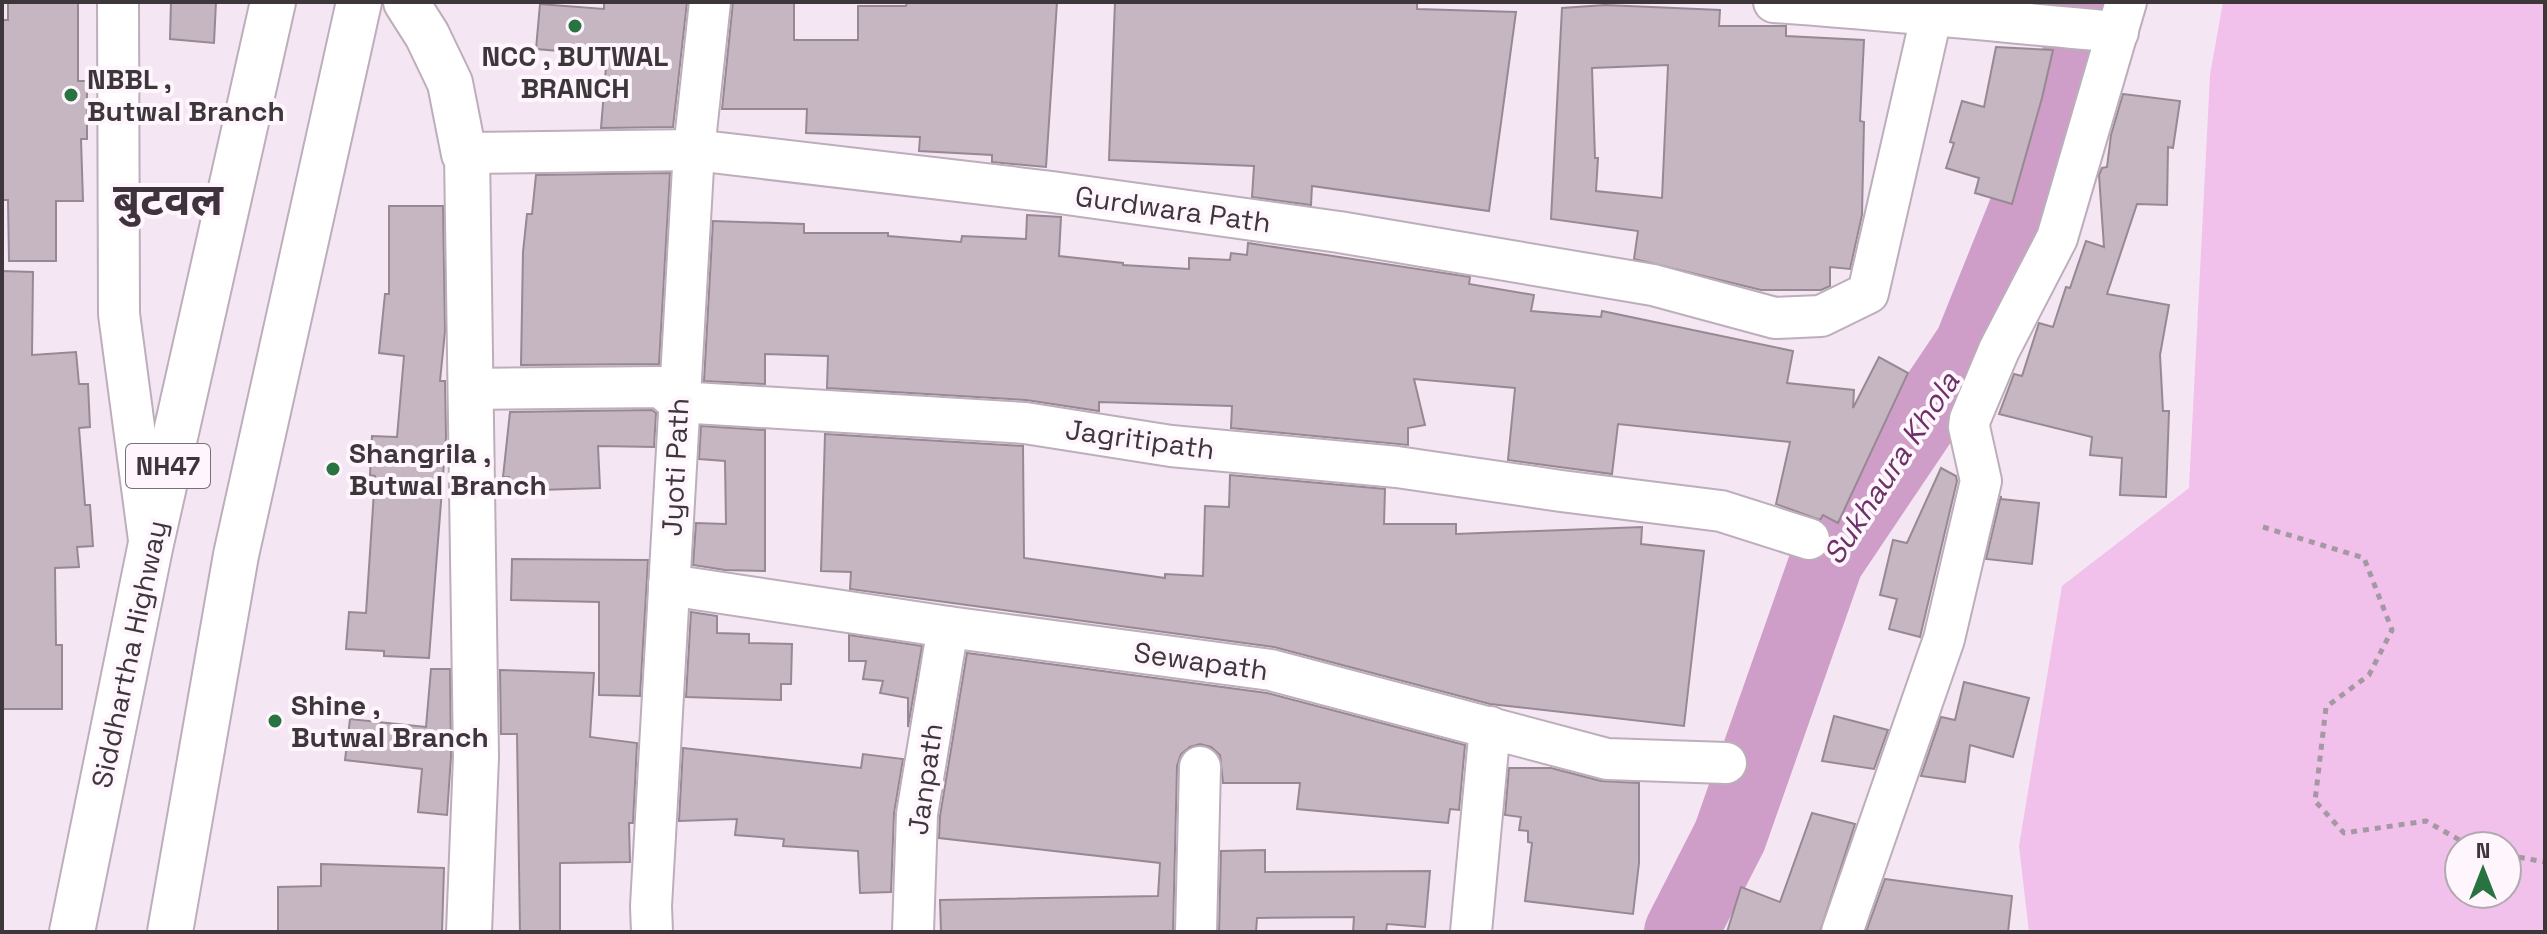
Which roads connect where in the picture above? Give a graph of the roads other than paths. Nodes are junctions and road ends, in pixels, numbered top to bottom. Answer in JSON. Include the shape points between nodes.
{"nodes":[{"id":1,"x":118,"y":2,"type":"edge"},
{"id":2,"x":273,"y":2,"type":"edge"},
{"id":3,"x":359,"y":2,"type":"edge"},
{"id":4,"x":406,"y":2,"type":"edge"},
{"id":5,"x":710,"y":2,"type":"edge"},
{"id":6,"x":1774,"y":2,"type":"edge"},
{"id":7,"x":1932,"y":13,"type":"junction"},
{"id":8,"x":2122,"y":17,"type":"edge"},
{"id":9,"x":694,"y":150,"type":"junction"},
{"id":10,"x":467,"y":153,"type":"junction"},
{"id":11,"x":470,"y":389,"type":"junction"},
{"id":12,"x":678,"y":402,"type":"junction"},
{"id":13,"x":1809,"y":539,"type":"dead end"},
{"id":14,"x":150,"y":548,"type":"junction"},
{"id":15,"x":669,"y":585,"type":"junction"},
{"id":16,"x":948,"y":627,"type":"junction"},
{"id":17,"x":1490,"y":727,"type":"junction"},
{"id":18,"x":1726,"y":763,"type":"dead end"},
{"id":19,"x":1200,"y":767,"type":"dead end"},
{"id":20,"x":72,"y":932,"type":"edge"},
{"id":21,"x":170,"y":932,"type":"edge"},
{"id":22,"x":469,"y":932,"type":"edge"},
{"id":23,"x":652,"y":932,"type":"edge"},
{"id":24,"x":913,"y":932,"type":"edge"},
{"id":25,"x":1196,"y":932,"type":"edge"},
{"id":26,"x":1471,"y":932,"type":"edge"},
{"id":27,"x":1842,"y":932,"type":"edge"}],
"edges":[{"from":1,"to":14,"type":"street","via":[[119,314]]},
{"from":2,"to":14,"type":"main road","name":"Siddhartha Highway","number":"NH47"},
{"from":3,"to":21,"type":"main road","number":"NH47","via":[[236,555]]},
{"from":4,"to":10,"type":"main road","via":[[450,83]]},
{"from":5,"to":9,"type":"street","name":"Jyoti Path"},
{"from":6,"to":7,"type":"street"},
{"from":7,"to":8,"type":"street","via":[[2035,25]]},
{"from":7,"to":9,"type":"street","name":"Gurdwara Path","via":[[1868,293],[1821,316],[1775,318],[1653,285],[1339,232]]},
{"from":8,"to":27,"type":"street","via":[[2057,238],[1970,419],[1981,481],[1944,639]]},
{"from":9,"to":10,"type":"street","name":"Gurdwara Path"},
{"from":9,"to":12,"type":"street","name":"Jyoti Path"},
{"from":10,"to":11,"type":"main road"},
{"from":11,"to":12,"type":"street","name":"Jagritipath","via":[[661,387]]},
{"from":11,"to":22,"type":"main road","via":[[476,757]]},
{"from":12,"to":13,"type":"street","name":"Jagritipath","via":[[1025,423],[1171,446],[1397,467],[1721,511]]},
{"from":12,"to":15,"type":"street","name":"Jyoti Path"},
{"from":14,"to":20,"type":"main road","name":"Siddhartha Highway","number":"NH47"},
{"from":15,"to":16,"type":"street","name":"Sewapath"},
{"from":15,"to":23,"type":"street","name":"Jyoti Path"},
{"from":16,"to":17,"type":"street","name":"Sewapath","via":[[1271,670]]},
{"from":16,"to":24,"type":"street","name":"Janpath","via":[[917,814]]},
{"from":17,"to":18,"type":"street","name":"Sewapath","via":[[1607,759]]},
{"from":17,"to":26,"type":"street"},
{"from":19,"to":25,"type":"street"}]}
